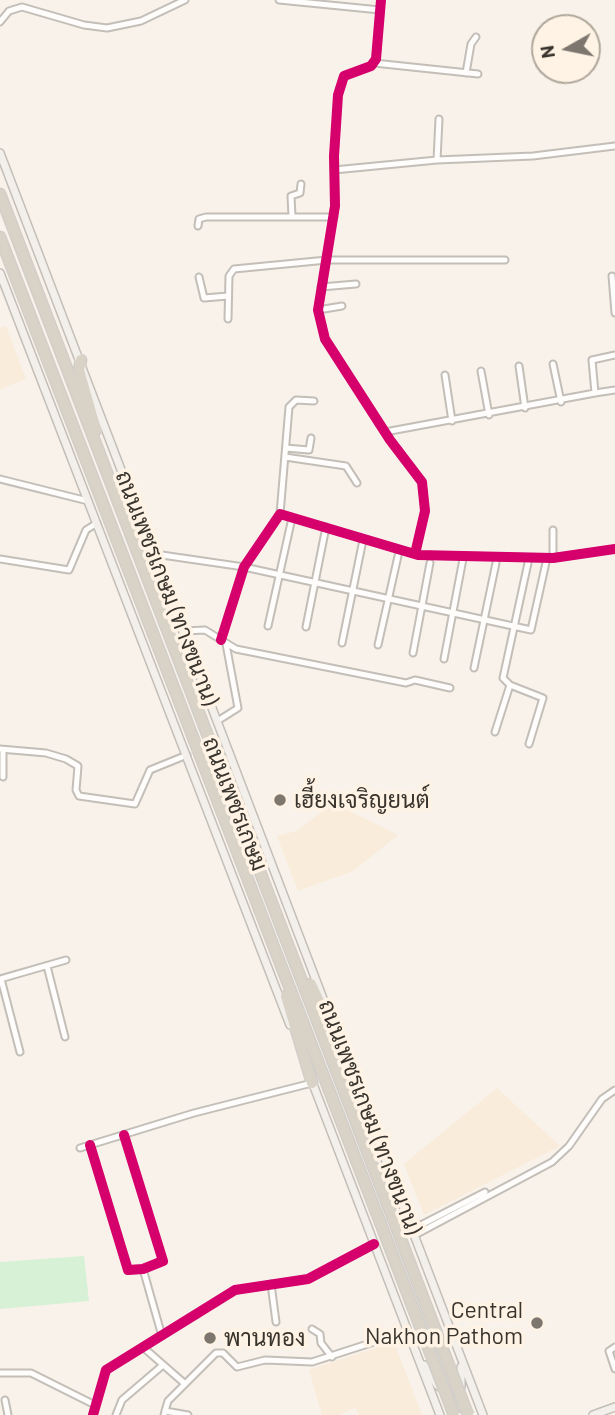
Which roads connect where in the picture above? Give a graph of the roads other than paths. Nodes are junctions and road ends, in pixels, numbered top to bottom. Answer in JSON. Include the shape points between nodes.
{"nodes":[{"id":1,"x":13,"y":0,"type":"edge"},
{"id":2,"x":185,"y":0,"type":"edge"},
{"id":3,"x":279,"y":0,"type":"edge"},
{"id":4,"x":381,"y":0,"type":"edge"},
{"id":5,"x":380,"y":10,"type":"junction"},
{"id":6,"x":9,"y":11,"type":"junction"},
{"id":7,"x":0,"y":22,"type":"edge"},
{"id":8,"x":476,"y":37,"type":"dead end"},
{"id":9,"x":374,"y":63,"type":"junction"},
{"id":10,"x":466,"y":73,"type":"junction"},
{"id":11,"x":478,"y":74,"type":"dead end"},
{"id":12,"x":439,"y":118,"type":"dead end"},
{"id":13,"x":615,"y":146,"type":"edge"},
{"id":14,"x":0,"y":153,"type":"edge"},
{"id":15,"x":437,"y":160,"type":"junction"},
{"id":16,"x":334,"y":170,"type":"junction"},
{"id":17,"x":301,"y":184,"type":"dead end"},
{"id":18,"x":0,"y":194,"type":"edge"},
{"id":19,"x":283,"y":196,"type":"dead end"},
{"id":20,"x":291,"y":196,"type":"junction"},
{"id":21,"x":292,"y":216,"type":"junction"},
{"id":22,"x":334,"y":217,"type":"junction"},
{"id":23,"x":198,"y":226,"type":"dead end"},
{"id":24,"x":0,"y":236,"type":"edge"},
{"id":25,"x":327,"y":260,"type":"junction"},
{"id":26,"x":505,"y":260,"type":"dead end"},
{"id":27,"x":0,"y":273,"type":"edge"},
{"id":28,"x":199,"y":276,"type":"dead end"},
{"id":29,"x":612,"y":276,"type":"dead end"},
{"id":30,"x":356,"y":284,"type":"dead end"},
{"id":31,"x":321,"y":287,"type":"junction"},
{"id":32,"x":228,"y":296,"type":"junction"},
{"id":33,"x":342,"y":306,"type":"dead end"},
{"id":34,"x":318,"y":310,"type":"junction"},
{"id":35,"x":615,"y":313,"type":"edge"},
{"id":36,"x":228,"y":319,"type":"dead end"},
{"id":37,"x":615,"y":355,"type":"edge"},
{"id":38,"x":80,"y":360,"type":"junction"},
{"id":39,"x":553,"y":364,"type":"dead end"},
{"id":40,"x":519,"y":366,"type":"dead end"},
{"id":41,"x":481,"y":371,"type":"dead end"},
{"id":42,"x":445,"y":375,"type":"dead end"},
{"id":43,"x":615,"y":390,"type":"edge"},
{"id":44,"x":595,"y":393,"type":"junction"},
{"id":45,"x":314,"y":401,"type":"dead end"},
{"id":46,"x":561,"y":402,"type":"junction"},
{"id":47,"x":525,"y":408,"type":"junction"},
{"id":48,"x":489,"y":415,"type":"junction"},
{"id":49,"x":452,"y":421,"type":"junction"},
{"id":50,"x":385,"y":432,"type":"junction"},
{"id":51,"x":311,"y":438,"type":"dead end"},
{"id":52,"x":286,"y":448,"type":"junction"},
{"id":53,"x":285,"y":457,"type":"junction"},
{"id":54,"x":101,"y":458,"type":"junction"},
{"id":55,"x":0,"y":479,"type":"edge"},
{"id":56,"x":357,"y":483,"type":"dead end"},
{"id":57,"x":88,"y":501,"type":"junction"},
{"id":58,"x":280,"y":514,"type":"junction"},
{"id":59,"x":292,"y":518,"type":"junction"},
{"id":60,"x":97,"y":523,"type":"junction"},
{"id":61,"x":326,"y":527,"type":"junction"},
{"id":62,"x":553,"y":530,"type":"dead end"},
{"id":63,"x":363,"y":540,"type":"junction"},
{"id":64,"x":615,"y":549,"type":"edge"},
{"id":65,"x":155,"y":554,"type":"junction"},
{"id":66,"x":415,"y":554,"type":"junction"},
{"id":67,"x":398,"y":556,"type":"dead end"},
{"id":68,"x":550,"y":558,"type":"junction"},
{"id":69,"x":0,"y":559,"type":"edge"},
{"id":70,"x":463,"y":559,"type":"dead end"},
{"id":71,"x":430,"y":563,"type":"dead end"},
{"id":72,"x":496,"y":563,"type":"dead end"},
{"id":73,"x":528,"y":563,"type":"dead end"},
{"id":74,"x":244,"y":568,"type":"junction"},
{"id":75,"x":279,"y":576,"type":"junction"},
{"id":76,"x":315,"y":582,"type":"junction"},
{"id":77,"x":352,"y":591,"type":"junction"},
{"id":78,"x":388,"y":598,"type":"junction"},
{"id":79,"x":422,"y":604,"type":"junction"},
{"id":80,"x":453,"y":612,"type":"junction"},
{"id":81,"x":483,"y":618,"type":"junction"},
{"id":82,"x":514,"y":625,"type":"junction"},
{"id":83,"x":268,"y":626,"type":"dead end"},
{"id":84,"x":306,"y":626,"type":"dead end"},
{"id":85,"x":184,"y":631,"type":"junction"},
{"id":86,"x":223,"y":642,"type":"junction"},
{"id":87,"x":342,"y":643,"type":"dead end"},
{"id":88,"x":378,"y":645,"type":"dead end"},
{"id":89,"x":413,"y":653,"type":"dead end"},
{"id":90,"x":444,"y":659,"type":"dead end"},
{"id":91,"x":474,"y":668,"type":"dead end"},
{"id":92,"x":510,"y":685,"type":"junction"},
{"id":93,"x":450,"y":688,"type":"dead end"},
{"id":94,"x":219,"y":720,"type":"junction"},
{"id":95,"x":495,"y":732,"type":"dead end"},
{"id":96,"x":529,"y":744,"type":"dead end"},
{"id":97,"x":2,"y":750,"type":"edge"},
{"id":98,"x":187,"y":755,"type":"junction"},
{"id":99,"x":3,"y":777,"type":"dead end"},
{"id":100,"x":280,"y":921,"type":"junction"},
{"id":101,"x":265,"y":927,"type":"junction"},
{"id":102,"x":66,"y":960,"type":"dead end"},
{"id":103,"x":47,"y":965,"type":"junction"},
{"id":104,"x":0,"y":979,"type":"edge"},
{"id":105,"x":65,"y":1038,"type":"dead end"},
{"id":106,"x":20,"y":1052,"type":"dead end"},
{"id":107,"x":349,"y":1065,"type":"junction"},
{"id":108,"x":312,"y":1083,"type":"junction"},
{"id":109,"x":615,"y":1090,"type":"edge"},
{"id":110,"x":124,"y":1135,"type":"junction"},
{"id":111,"x":90,"y":1145,"type":"junction"},
{"id":112,"x":80,"y":1148,"type":"dead end"},
{"id":113,"x":414,"y":1232,"type":"junction"},
{"id":114,"x":374,"y":1244,"type":"junction"},
{"id":115,"x":143,"y":1269,"type":"junction"},
{"id":116,"x":271,"y":1284,"type":"junction"},
{"id":117,"x":276,"y":1322,"type":"dead end"},
{"id":118,"x":312,"y":1329,"type":"dead end"},
{"id":119,"x":408,"y":1331,"type":"junction"},
{"id":120,"x":452,"y":1332,"type":"junction"},
{"id":121,"x":162,"y":1336,"type":"junction"},
{"id":122,"x":144,"y":1348,"type":"junction"},
{"id":123,"x":615,"y":1348,"type":"edge"},
{"id":124,"x":416,"y":1354,"type":"junction"},
{"id":125,"x":332,"y":1357,"type":"junction"},
{"id":126,"x":163,"y":1364,"type":"junction"},
{"id":127,"x":615,"y":1369,"type":"edge"},
{"id":128,"x":0,"y":1373,"type":"edge"},
{"id":129,"x":184,"y":1383,"type":"junction"},
{"id":130,"x":5,"y":1400,"type":"dead end"},
{"id":131,"x":95,"y":1405,"type":"junction"},
{"id":132,"x":615,"y":1407,"type":"edge"},
{"id":133,"x":164,"y":1413,"type":"edge"},
{"id":134,"x":8,"y":1415,"type":"edge"},
{"id":135,"x":93,"y":1415,"type":"edge"},
{"id":136,"x":116,"y":1415,"type":"edge"},
{"id":137,"x":188,"y":1415,"type":"edge"},
{"id":138,"x":440,"y":1415,"type":"edge"},
{"id":139,"x":454,"y":1415,"type":"edge"},
{"id":140,"x":468,"y":1415,"type":"edge"},
{"id":141,"x":484,"y":1415,"type":"edge"},
{"id":142,"x":593,"y":1415,"type":"edge"}],
"edges":[{"from":1,"to":6,"type":"street"},
{"from":2,"to":6,"type":"street","via":[[141,21],[107,28],[22,7]]},
{"from":3,"to":5,"type":"street"},
{"from":4,"to":5,"type":"street"},
{"from":5,"to":9,"type":"street"},
{"from":6,"to":7,"type":"street"},
{"from":8,"to":10,"type":"street"},
{"from":9,"to":10,"type":"street"},
{"from":9,"to":16,"type":"street","via":[[346,75],[341,82]]},
{"from":10,"to":11,"type":"street"},
{"from":12,"to":15,"type":"street"},
{"from":13,"to":15,"type":"street","via":[[533,156]]},
{"from":14,"to":38,"type":"main road","name":"ถนนเพชรเกษม (ทางขนาน)"},
{"from":15,"to":16,"type":"street"},
{"from":16,"to":22,"type":"street"},
{"from":17,"to":20,"type":"street","via":[[300,193]]},
{"from":18,"to":54,"type":"highway","name":"ถนนเพชรเกษม"},
{"from":19,"to":20,"type":"street"},
{"from":20,"to":21,"type":"street"},
{"from":21,"to":22,"type":"street"},
{"from":21,"to":23,"type":"street","via":[[203,217]]},
{"from":22,"to":25,"type":"street"},
{"from":24,"to":101,"type":"highway","name":"ถนนเพชรเกษม"},
{"from":25,"to":26,"type":"street"},
{"from":25,"to":31,"type":"street"},
{"from":25,"to":32,"type":"street","via":[[233,270]]},
{"from":27,"to":57,"type":"main road","name":"ถนนเพชรเกษม (ทางขนาน)"},
{"from":28,"to":32,"type":"street","via":[[204,298]]},
{"from":29,"to":35,"type":"street"},
{"from":30,"to":31,"type":"street"},
{"from":31,"to":34,"type":"street"},
{"from":32,"to":36,"type":"street"},
{"from":33,"to":34,"type":"street"},
{"from":34,"to":50,"type":"street","via":[[325,339]]},
{"from":37,"to":44,"type":"street","via":[[592,360]]},
{"from":38,"to":54,"type":"highway"},
{"from":38,"to":65,"type":"main road","name":"ถนนเพชรเกษม (ทางขนาน)"},
{"from":39,"to":46,"type":"street"},
{"from":40,"to":47,"type":"street"},
{"from":41,"to":48,"type":"street"},
{"from":42,"to":49,"type":"street"},
{"from":43,"to":44,"type":"street"},
{"from":44,"to":46,"type":"street"},
{"from":45,"to":52,"type":"street","via":[[291,402]]},
{"from":46,"to":47,"type":"street"},
{"from":47,"to":48,"type":"street"},
{"from":48,"to":49,"type":"street"},
{"from":49,"to":50,"type":"street"},
{"from":50,"to":66,"type":"street","via":[[422,482],[425,511]]},
{"from":51,"to":52,"type":"street","via":[[309,450]]},
{"from":52,"to":53,"type":"street"},
{"from":53,"to":56,"type":"street","via":[[346,466]]},
{"from":53,"to":58,"type":"street"},
{"from":54,"to":100,"type":"highway","name":"ถนนเพชรเกษม"},
{"from":55,"to":57,"type":"street"},
{"from":57,"to":60,"type":"main road","name":"ถนนเพชรเกษม (ทางขนาน)"},
{"from":58,"to":59,"type":"street"},
{"from":58,"to":74,"type":"street"},
{"from":59,"to":61,"type":"street"},
{"from":59,"to":75,"type":"street"},
{"from":60,"to":69,"type":"street","via":[[86,530],[69,570]]},
{"from":60,"to":98,"type":"main road","name":"ถนนเพชรเกษม (ทางขนาน)"},
{"from":61,"to":63,"type":"street"},
{"from":61,"to":76,"type":"street"},
{"from":62,"to":68,"type":"street"},
{"from":63,"to":66,"type":"street"},
{"from":63,"to":77,"type":"street"},
{"from":64,"to":68,"type":"street"},
{"from":65,"to":74,"type":"street"},
{"from":65,"to":85,"type":"main road","name":"ถนนเพชรเกษม (ทางขนาน)"},
{"from":66,"to":68,"type":"street"},
{"from":67,"to":78,"type":"street"},
{"from":68,"to":82,"type":"street","via":[[533,629]]},
{"from":70,"to":80,"type":"street"},
{"from":71,"to":79,"type":"street"},
{"from":72,"to":81,"type":"street"},
{"from":73,"to":82,"type":"street"},
{"from":74,"to":75,"type":"street"},
{"from":74,"to":86,"type":"street"},
{"from":75,"to":76,"type":"street"},
{"from":75,"to":83,"type":"street"},
{"from":76,"to":77,"type":"street"},
{"from":76,"to":84,"type":"street"},
{"from":77,"to":78,"type":"street"},
{"from":77,"to":87,"type":"street"},
{"from":78,"to":79,"type":"street"},
{"from":78,"to":88,"type":"street"},
{"from":79,"to":80,"type":"street"},
{"from":79,"to":89,"type":"street"},
{"from":80,"to":81,"type":"street"},
{"from":80,"to":90,"type":"street"},
{"from":81,"to":82,"type":"street"},
{"from":81,"to":91,"type":"street"},
{"from":82,"to":92,"type":"street","via":[[503,678]]},
{"from":85,"to":86,"type":"street","via":[[205,630]]},
{"from":85,"to":94,"type":"main road","name":"ถนนเพชรเกษม (ทางขนาน)"},
{"from":86,"to":93,"type":"street","via":[[236,649]]},
{"from":86,"to":94,"type":"street","via":[[238,708]]},
{"from":92,"to":95,"type":"street"},
{"from":92,"to":96,"type":"street","via":[[542,698]]},
{"from":94,"to":107,"type":"main road","name":"ถนนเพชรเกษม (ทางขนาน)"},
{"from":97,"to":98,"type":"street","via":[[66,759],[78,766],[79,796],[135,804],[150,770]]},
{"from":97,"to":99,"type":"street"},
{"from":98,"to":108,"type":"main road","name":"ถนนเพชรเกษม (ทางขนาน)"},
{"from":100,"to":107,"type":"highway"},
{"from":100,"to":140,"type":"highway","name":"ถนนเพชรเกษม","bridge":true},
{"from":101,"to":108,"type":"highway"},
{"from":101,"to":139,"type":"highway","name":"ถนนเพชรเกษม","bridge":true},
{"from":102,"to":103,"type":"street"},
{"from":103,"to":104,"type":"street"},
{"from":103,"to":105,"type":"street"},
{"from":104,"to":106,"type":"street"},
{"from":107,"to":113,"type":"main road","name":"ถนนเพชรเกษม (ทางขนาน)"},
{"from":108,"to":110,"type":"street"},
{"from":108,"to":114,"type":"main road","name":"ถนนเพชรเกษม (ทางขนาน)"},
{"from":109,"to":113,"type":"street","via":[[602,1098],[559,1154]]},
{"from":110,"to":111,"type":"street"},
{"from":110,"to":115,"type":"street","via":[[163,1261]]},
{"from":111,"to":112,"type":"street"},
{"from":111,"to":115,"type":"street","via":[[128,1270]]},
{"from":113,"to":120,"type":"main road","name":"ถนนเพชรเกษม (ทางขนาน)"},
{"from":114,"to":116,"type":"street","via":[[308,1279]]},
{"from":114,"to":119,"type":"main road","name":"ถนนเพชรเกษม (ทางขนาน)"},
{"from":115,"to":121,"type":"street"},
{"from":116,"to":117,"type":"street"},
{"from":116,"to":121,"type":"street","via":[[235,1290]]},
{"from":118,"to":125,"type":"street","via":[[320,1334]]},
{"from":119,"to":124,"type":"main road","name":"ถนนเพชรเกษม (ทางขนาน)"},
{"from":119,"to":125,"type":"street"},
{"from":120,"to":124,"type":"main road","via":[[463,1375],[456,1391],[449,1393],[437,1385]]},
{"from":120,"to":141,"type":"main road","name":"ถนนเพชรเกษม (ทางขนาน)"},
{"from":121,"to":122,"type":"street"},
{"from":122,"to":126,"type":"street"},
{"from":122,"to":131,"type":"street","via":[[106,1370]]},
{"from":123,"to":127,"type":"street","via":[[609,1351]]},
{"from":124,"to":138,"type":"main road","name":"ถนนเพชรเกษม (ทางขนาน)"},
{"from":125,"to":129,"type":"street","via":[[303,1363],[265,1360],[237,1367],[220,1352]]},
{"from":126,"to":129,"type":"street"},
{"from":126,"to":136,"type":"street","via":[[122,1400]]},
{"from":128,"to":131,"type":"street","via":[[31,1373]]},
{"from":129,"to":133,"type":"street"},
{"from":130,"to":134,"type":"street"},
{"from":131,"to":135,"type":"street"},
{"from":132,"to":142,"type":"main road"},
{"from":133,"to":137,"type":"street"}]}
